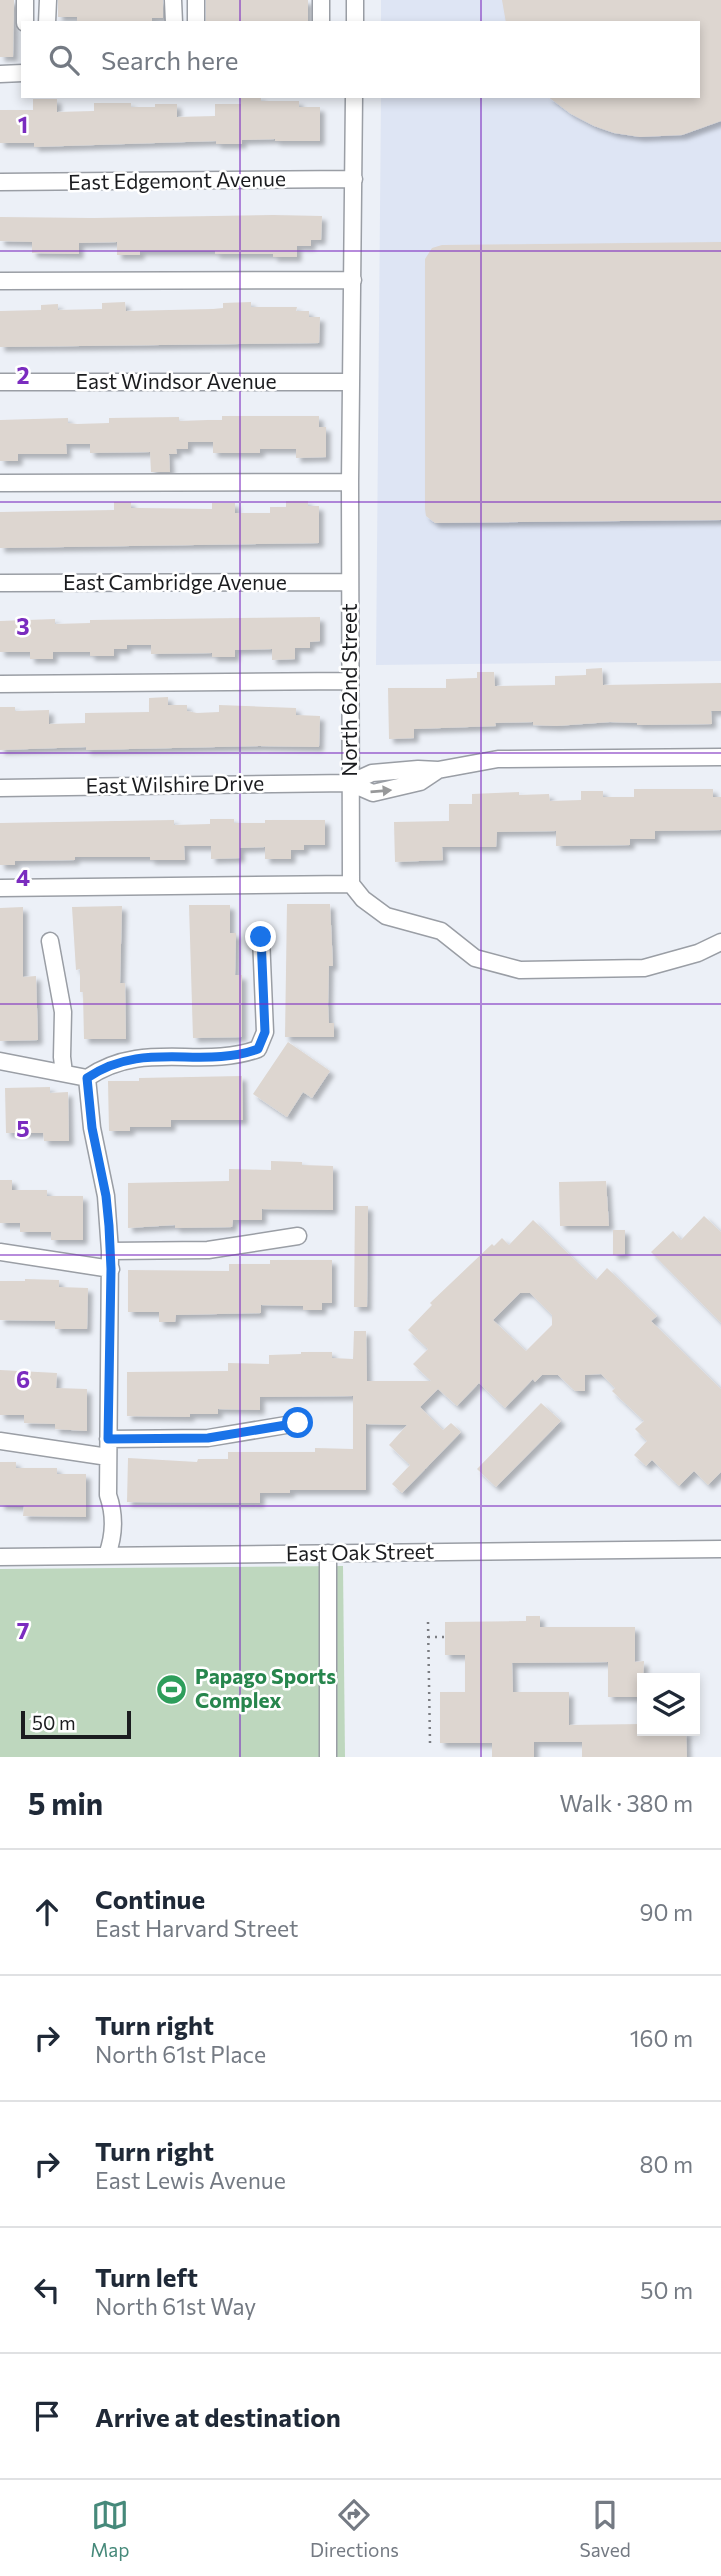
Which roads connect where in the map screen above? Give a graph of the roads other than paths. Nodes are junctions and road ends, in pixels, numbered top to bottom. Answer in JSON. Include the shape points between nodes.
{"nodes":[{"id":1,"x":25,"y":0,"type":"edge"},
{"id":2,"x":48,"y":0,"type":"edge"},
{"id":3,"x":173,"y":0,"type":"edge"},
{"id":4,"x":196,"y":0,"type":"edge"},
{"id":5,"x":321,"y":0,"type":"edge"},
{"id":6,"x":355,"y":0,"type":"edge"},
{"id":7,"x":25,"y":21,"type":"edge"},
{"id":8,"x":47,"y":21,"type":"edge"},
{"id":9,"x":174,"y":21,"type":"edge"},
{"id":10,"x":196,"y":21,"type":"edge"},
{"id":11,"x":321,"y":21,"type":"edge"},
{"id":12,"x":355,"y":21,"type":"edge"},
{"id":13,"x":21,"y":73,"type":"edge"},
{"id":14,"x":0,"y":74,"type":"edge"},
{"id":15,"x":355,"y":98,"type":"edge"},
{"id":16,"x":354,"y":179,"type":"junction"},
{"id":17,"x":0,"y":182,"type":"edge"},
{"id":18,"x":352,"y":280,"type":"junction"},
{"id":19,"x":0,"y":281,"type":"edge"},
{"id":20,"x":0,"y":382,"type":"edge"},
{"id":21,"x":351,"y":382,"type":"junction"},
{"id":22,"x":350,"y":482,"type":"junction"},
{"id":23,"x":0,"y":483,"type":"edge"},
{"id":24,"x":350,"y":582,"type":"junction"},
{"id":25,"x":0,"y":583,"type":"edge"},
{"id":26,"x":350,"y":681,"type":"junction"},
{"id":27,"x":0,"y":684,"type":"edge"},
{"id":28,"x":721,"y":757,"type":"edge"},
{"id":29,"x":350,"y":783,"type":"junction"},
{"id":30,"x":0,"y":788,"type":"edge"},
{"id":31,"x":351,"y":884,"type":"junction"},
{"id":32,"x":0,"y":888,"type":"edge"},
{"id":33,"x":261,"y":937,"type":"dead end"},
{"id":34,"x":50,"y":941,"type":"dead end"},
{"id":35,"x":721,"y":942,"type":"edge"},
{"id":36,"x":0,"y":1061,"type":"edge"},
{"id":37,"x":64,"y":1073,"type":"junction"},
{"id":38,"x":87,"y":1078,"type":"junction"},
{"id":39,"x":298,"y":1236,"type":"dead end"},
{"id":40,"x":0,"y":1251,"type":"edge"},
{"id":41,"x":110,"y":1251,"type":"junction"},
{"id":42,"x":111,"y":1269,"type":"junction"},
{"id":43,"x":298,"y":1423,"type":"dead end"},
{"id":44,"x":108,"y":1439,"type":"junction"},
{"id":45,"x":0,"y":1441,"type":"edge"},
{"id":46,"x":108,"y":1457,"type":"junction"},
{"id":47,"x":721,"y":1549,"type":"edge"},
{"id":48,"x":328,"y":1553,"type":"junction"},
{"id":49,"x":107,"y":1555,"type":"junction"},
{"id":50,"x":0,"y":1557,"type":"edge"},
{"id":51,"x":328,"y":1757,"type":"edge"}],
"edges":[{"from":1,"to":7,"type":"street"},
{"from":2,"to":8,"type":"street"},
{"from":3,"to":9,"type":"street"},
{"from":4,"to":10,"type":"street"},
{"from":5,"to":11,"type":"street"},
{"from":6,"to":12,"type":"street"},
{"from":13,"to":14,"type":"street"},
{"from":15,"to":16,"type":"street","name":"North 62nd Street"},
{"from":16,"to":17,"type":"street","name":"East Edgemont Avenue"},
{"from":16,"to":18,"type":"street","name":"North 62nd Street"},
{"from":18,"to":19,"type":"street"},
{"from":18,"to":21,"type":"street","name":"North 62nd Street"},
{"from":20,"to":21,"type":"street","name":"East Windsor Avenue"},
{"from":21,"to":22,"type":"street","name":"North 62nd Street"},
{"from":22,"to":23,"type":"street"},
{"from":22,"to":24,"type":"street","name":"North 62nd Street"},
{"from":24,"to":25,"type":"street","name":"East Cambridge Avenue"},
{"from":24,"to":26,"type":"street","name":"North 62nd Street"},
{"from":26,"to":27,"type":"street"},
{"from":26,"to":29,"type":"street","name":"North 62nd Street"},
{"from":28,"to":29,"type":"street","name":"East Wilshire Drive","via":[[498,759],[438,770],[420,782],[373,793]]},
{"from":29,"to":30,"type":"street","name":"East Wilshire Drive"},
{"from":29,"to":31,"type":"street","name":"North 62nd Street"},
{"from":31,"to":32,"type":"street"},
{"from":31,"to":35,"type":"street","via":[[386,915],[441,932],[475,958],[520,970],[644,968]]},
{"from":33,"to":38,"type":"street","via":[[265,1032],[258,1049],[237,1057],[143,1056],[101,1068]]},
{"from":34,"to":37,"type":"street","via":[[63,1012]]},
{"from":36,"to":37,"type":"street"},
{"from":37,"to":38,"type":"street"},
{"from":38,"to":41,"type":"street"},
{"from":39,"to":41,"type":"street","via":[[208,1250]]},
{"from":40,"to":42,"type":"street"},
{"from":41,"to":42,"type":"street"},
{"from":42,"to":44,"type":"street"},
{"from":43,"to":44,"type":"street","via":[[208,1438]]},
{"from":44,"to":46,"type":"street"},
{"from":45,"to":46,"type":"street"},
{"from":46,"to":49,"type":"street","via":[[112,1540]]},
{"from":47,"to":48,"type":"street","name":"East Oak Street"},
{"from":48,"to":49,"type":"street","name":"East Oak Street"},
{"from":48,"to":51,"type":"street"},
{"from":49,"to":50,"type":"street","name":"East Oak Street"}]}
